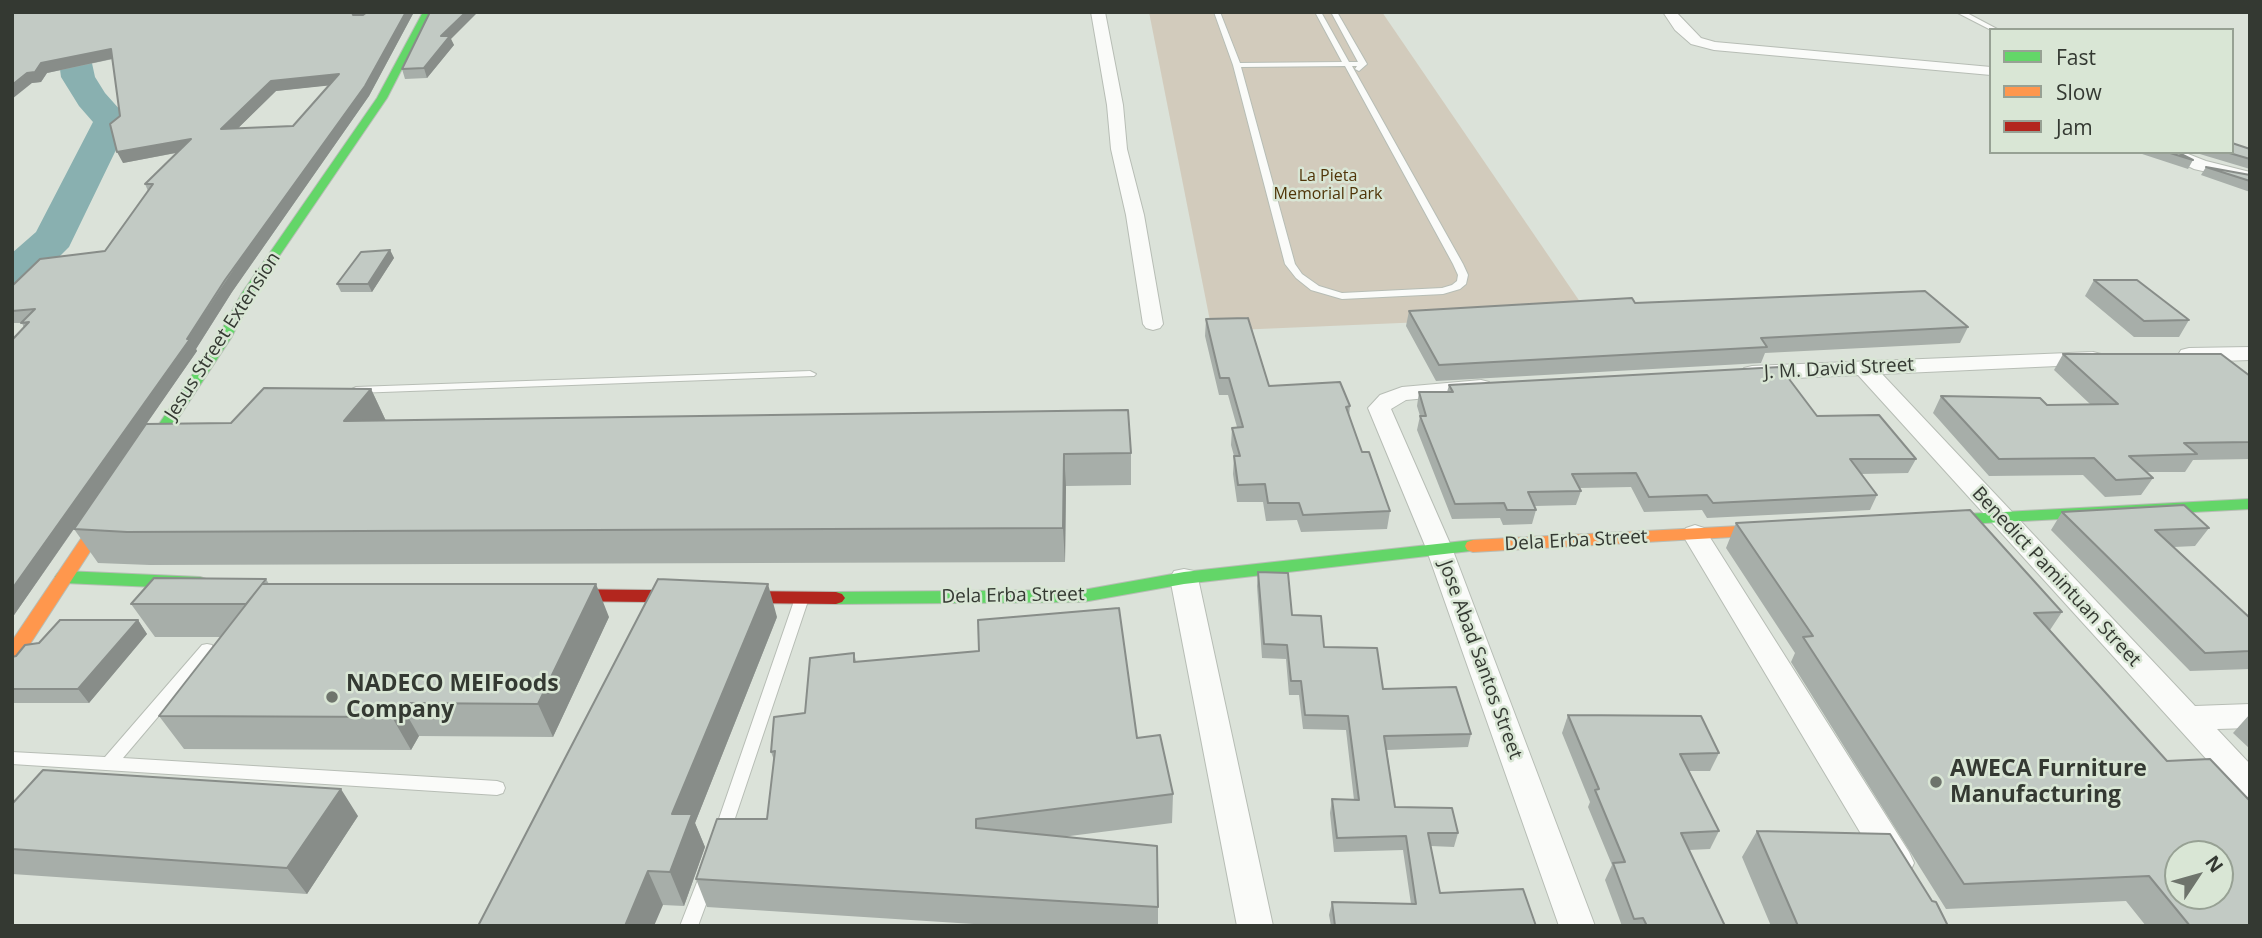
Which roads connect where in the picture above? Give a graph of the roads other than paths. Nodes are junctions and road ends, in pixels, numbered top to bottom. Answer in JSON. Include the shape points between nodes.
{"nodes":[{"id":1,"x":426,"y":12,"type":"edge"},
{"id":2,"x":1098,"y":12,"type":"edge"},
{"id":3,"x":1217,"y":12,"type":"edge"},
{"id":4,"x":1318,"y":12,"type":"edge"},
{"id":5,"x":1335,"y":12,"type":"edge"},
{"id":6,"x":1669,"y":12,"type":"edge"},
{"id":7,"x":1959,"y":12,"type":"edge"},
{"id":8,"x":1992,"y":28,"type":"edge"},
{"id":9,"x":1346,"y":64,"type":"junction"},
{"id":10,"x":1363,"y":64,"type":"junction"},
{"id":11,"x":1237,"y":65,"type":"junction"},
{"id":12,"x":1989,"y":72,"type":"edge"},
{"id":13,"x":1354,"y":75,"type":"junction"},
{"id":14,"x":2173,"y":154,"type":"edge"},
{"id":15,"x":2250,"y":177,"type":"edge"},
{"id":16,"x":1153,"y":324,"type":"dead end"},
{"id":17,"x":2250,"y":353,"type":"edge"},
{"id":18,"x":2167,"y":356,"type":"edge"},
{"id":19,"x":2112,"y":358,"type":"edge"},
{"id":20,"x":1863,"y":367,"type":"junction"},
{"id":21,"x":810,"y":374,"type":"dead end"},
{"id":22,"x":1725,"y":374,"type":"edge"},
{"id":23,"x":1504,"y":386,"type":"edge"},
{"id":24,"x":342,"y":392,"type":"edge"},
{"id":25,"x":2250,"y":504,"type":"edge"},
{"id":26,"x":2000,"y":517,"type":"junction"},
{"id":27,"x":1917,"y":522,"type":"edge"},
{"id":28,"x":1792,"y":529,"type":"edge"},
{"id":29,"x":1695,"y":534,"type":"junction"},
{"id":30,"x":1439,"y":548,"type":"junction"},
{"id":31,"x":64,"y":577,"type":"junction"},
{"id":32,"x":1184,"y":578,"type":"junction"},
{"id":33,"x":216,"y":584,"type":"edge"},
{"id":34,"x":531,"y":594,"type":"edge"},
{"id":35,"x":802,"y":598,"type":"junction"},
{"id":36,"x":207,"y":649,"type":"edge"},
{"id":37,"x":12,"y":656,"type":"edge"},
{"id":38,"x":2250,"y":716,"type":"edge"},
{"id":39,"x":2188,"y":718,"type":"junction"},
{"id":40,"x":12,"y":758,"type":"edge"},
{"id":41,"x":109,"y":764,"type":"junction"},
{"id":42,"x":2250,"y":786,"type":"edge"},
{"id":43,"x":497,"y":788,"type":"dead end"},
{"id":44,"x":1914,"y":890,"type":"edge"},
{"id":45,"x":690,"y":926,"type":"edge"},
{"id":46,"x":1255,"y":926,"type":"edge"},
{"id":47,"x":1577,"y":926,"type":"edge"}],
"edges":[{"from":1,"to":31,"type":"street","name":"Jesus Street Extension","via":[[382,98],[248,293],[160,443],[127,482]]},
{"from":2,"to":16,"type":"street"},
{"from":3,"to":11,"type":"lane"},
{"from":4,"to":9,"type":"lane"},
{"from":5,"to":10,"type":"lane"},
{"from":6,"to":12,"type":"street","via":[[1696,41],[1714,46]]},
{"from":7,"to":8,"type":"lane"},
{"from":9,"to":10,"type":"lane"},
{"from":9,"to":11,"type":"lane"},
{"from":9,"to":13,"type":"lane"},
{"from":10,"to":13,"type":"lane"},
{"from":11,"to":13,"type":"lane","via":[[1290,264],[1299,276],[1315,288],[1342,296],[1456,287],[1463,275],[1458,264]]},
{"from":14,"to":15,"type":"street"},
{"from":17,"to":18,"type":"street"},
{"from":19,"to":20,"type":"street","name":"J. M. David Street"},
{"from":20,"to":22,"type":"street","name":"J. M. David Street"},
{"from":20,"to":26,"type":"street","name":"Benedict Pamintuan Street"},
{"from":21,"to":24,"type":"lane"},
{"from":23,"to":30,"type":"street","name":"Jose Abad Santos Street","via":[[1402,394],[1380,408]]},
{"from":25,"to":26,"type":"street"},
{"from":26,"to":27,"type":"street"},
{"from":26,"to":39,"type":"street","name":"Benedict Pamintuan Street"},
{"from":28,"to":29,"type":"street","name":"Dela Erba Street"},
{"from":29,"to":30,"type":"street","name":"Dela Erba Street"},
{"from":29,"to":44,"type":"street"},
{"from":30,"to":32,"type":"street","name":"Dela Erba Street"},
{"from":30,"to":47,"type":"street","name":"Jose Abad Santos Street"},
{"from":31,"to":33,"type":"street"},
{"from":31,"to":37,"type":"street","name":"Jesus Street Extension"},
{"from":32,"to":35,"type":"street","name":"Dela Erba Street","via":[[1083,596]]},
{"from":32,"to":46,"type":"street"},
{"from":34,"to":35,"type":"street","name":"Dela Erba Street"},
{"from":35,"to":45,"type":"lane"},
{"from":36,"to":41,"type":"lane"},
{"from":38,"to":39,"type":"street"},
{"from":39,"to":42,"type":"street","name":"Benedict Pamintuan Street"},
{"from":40,"to":41,"type":"lane"},
{"from":41,"to":43,"type":"lane"}]}
